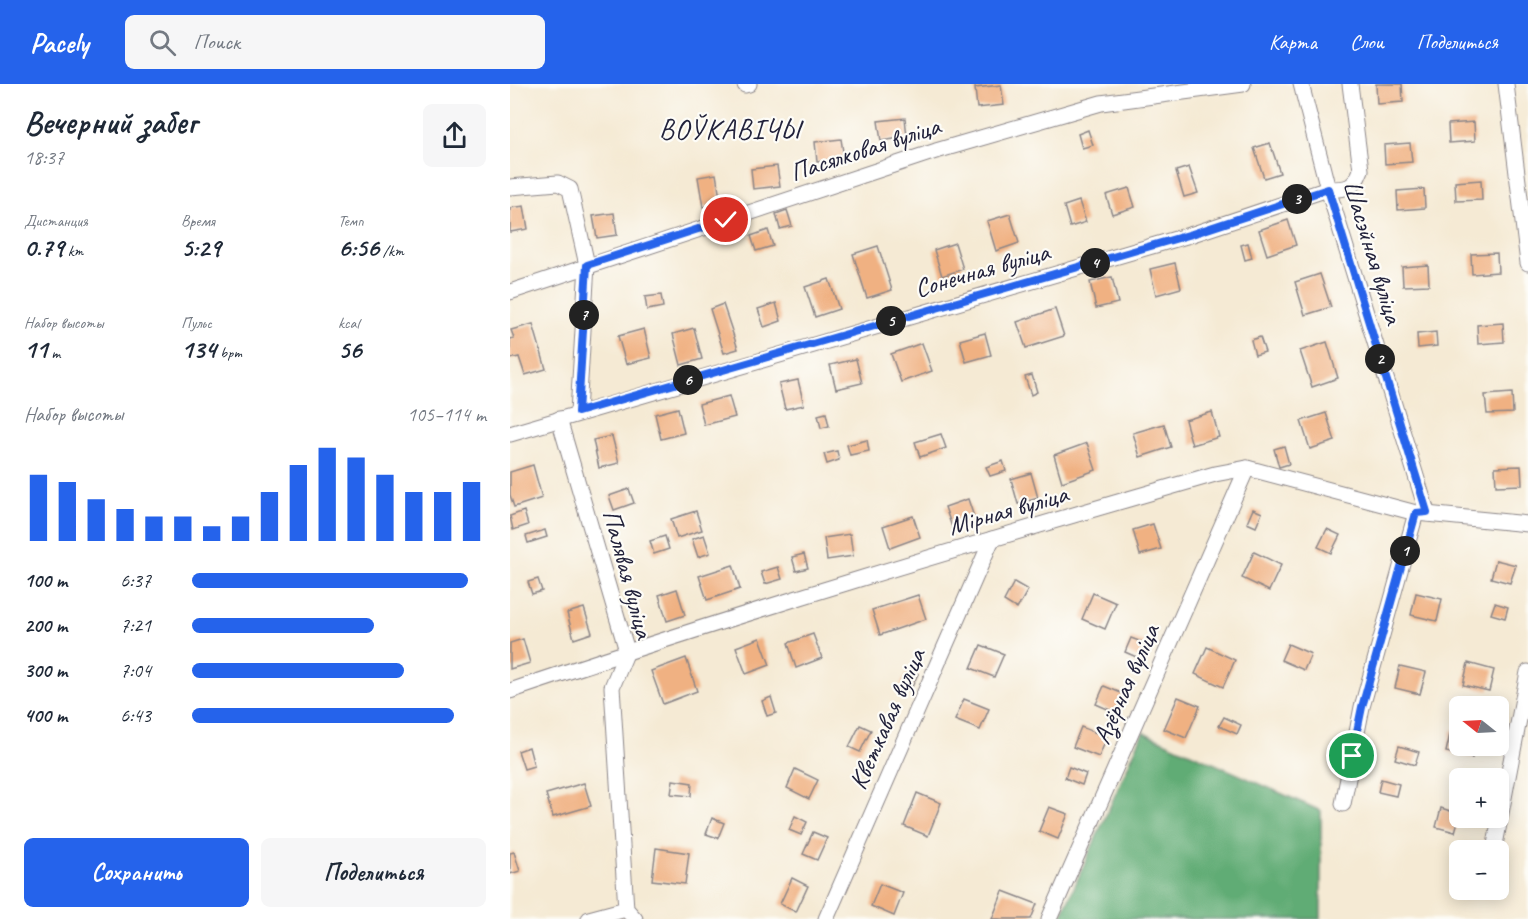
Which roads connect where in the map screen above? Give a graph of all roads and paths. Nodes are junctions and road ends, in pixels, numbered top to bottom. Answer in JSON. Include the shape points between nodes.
{"nodes":[{"id":1,"x":1243,"y":84,"type":"edge"},
{"id":2,"x":1301,"y":84,"type":"edge"},
{"id":3,"x":1350,"y":84,"type":"edge"},
{"id":4,"x":1506,"y":84,"type":"edge"},
{"id":5,"x":510,"y":187,"type":"edge"},
{"id":6,"x":1328,"y":189,"type":"junction"},
{"id":7,"x":1528,"y":263,"type":"edge"},
{"id":8,"x":587,"y":265,"type":"junction"},
{"id":9,"x":510,"y":292,"type":"edge"},
{"id":10,"x":578,"y":412,"type":"junction"},
{"id":11,"x":559,"y":418,"type":"junction"},
{"id":12,"x":510,"y":434,"type":"edge"},
{"id":13,"x":1248,"y":468,"type":"junction"},
{"id":14,"x":1416,"y":513,"type":"junction"},
{"id":15,"x":1528,"y":524,"type":"edge"},
{"id":16,"x":992,"y":539,"type":"junction"},
{"id":17,"x":627,"y":651,"type":"junction"},
{"id":18,"x":1528,"y":672,"type":"edge"},
{"id":19,"x":510,"y":691,"type":"edge"},
{"id":20,"x":1343,"y":804,"type":"dead end"},
{"id":21,"x":1496,"y":840,"type":"edge"},
{"id":22,"x":631,"y":914,"type":"edge"},
{"id":23,"x":589,"y":919,"type":"edge"},
{"id":24,"x":826,"y":919,"type":"edge"},
{"id":25,"x":1049,"y":919,"type":"edge"}],
"edges":[{"from":1,"to":8,"type":"street","name":"Пасялковая вуліца","via":[[1101,103],[936,151]]},
{"from":2,"to":6,"type":"street","name":"Шасэйная вуліца"},
{"from":3,"to":6,"type":"street","name":"Сонечная вуліца","via":[[1361,170],[1357,183],[1349,189]]},
{"from":4,"to":7,"type":"street"},
{"from":5,"to":8,"type":"street","via":[[558,183],[570,189]]},
{"from":6,"to":10,"type":"street","name":"Сонечная вуліца","via":[[1192,234]]},
{"from":6,"to":14,"type":"street","name":"Шасэйная вуліца","via":[[1427,512]]},
{"from":8,"to":9,"type":"street","name":"Пасялковая вуліца"},
{"from":8,"to":10,"type":"street"},
{"from":10,"to":11,"type":"street","name":"Сонечная вуліца"},
{"from":11,"to":12,"type":"street","name":"Сонечная вуліца"},
{"from":11,"to":17,"type":"street","name":"Палявая вуліца"},
{"from":13,"to":14,"type":"street","name":"Мірная вуліца"},
{"from":13,"to":16,"type":"street","name":"Мірная вуліца","via":[[1215,474]]},
{"from":13,"to":25,"type":"street","name":"Азёрная вуліца"},
{"from":14,"to":15,"type":"street","name":"Мірная вуліца"},
{"from":14,"to":20,"type":"street","name":"Шасэйная вуліца","via":[[1362,707]]},
{"from":16,"to":17,"type":"street","name":"Мірная вуліца"},
{"from":16,"to":24,"type":"street","name":"Кветкавая вуліца"},
{"from":17,"to":19,"type":"street","name":"Мірная вуліца"},
{"from":17,"to":22,"type":"street","name":"Палявая вуліца","via":[[612,687]]},
{"from":18,"to":21,"type":"street"},
{"from":22,"to":23,"type":"street"}]}
